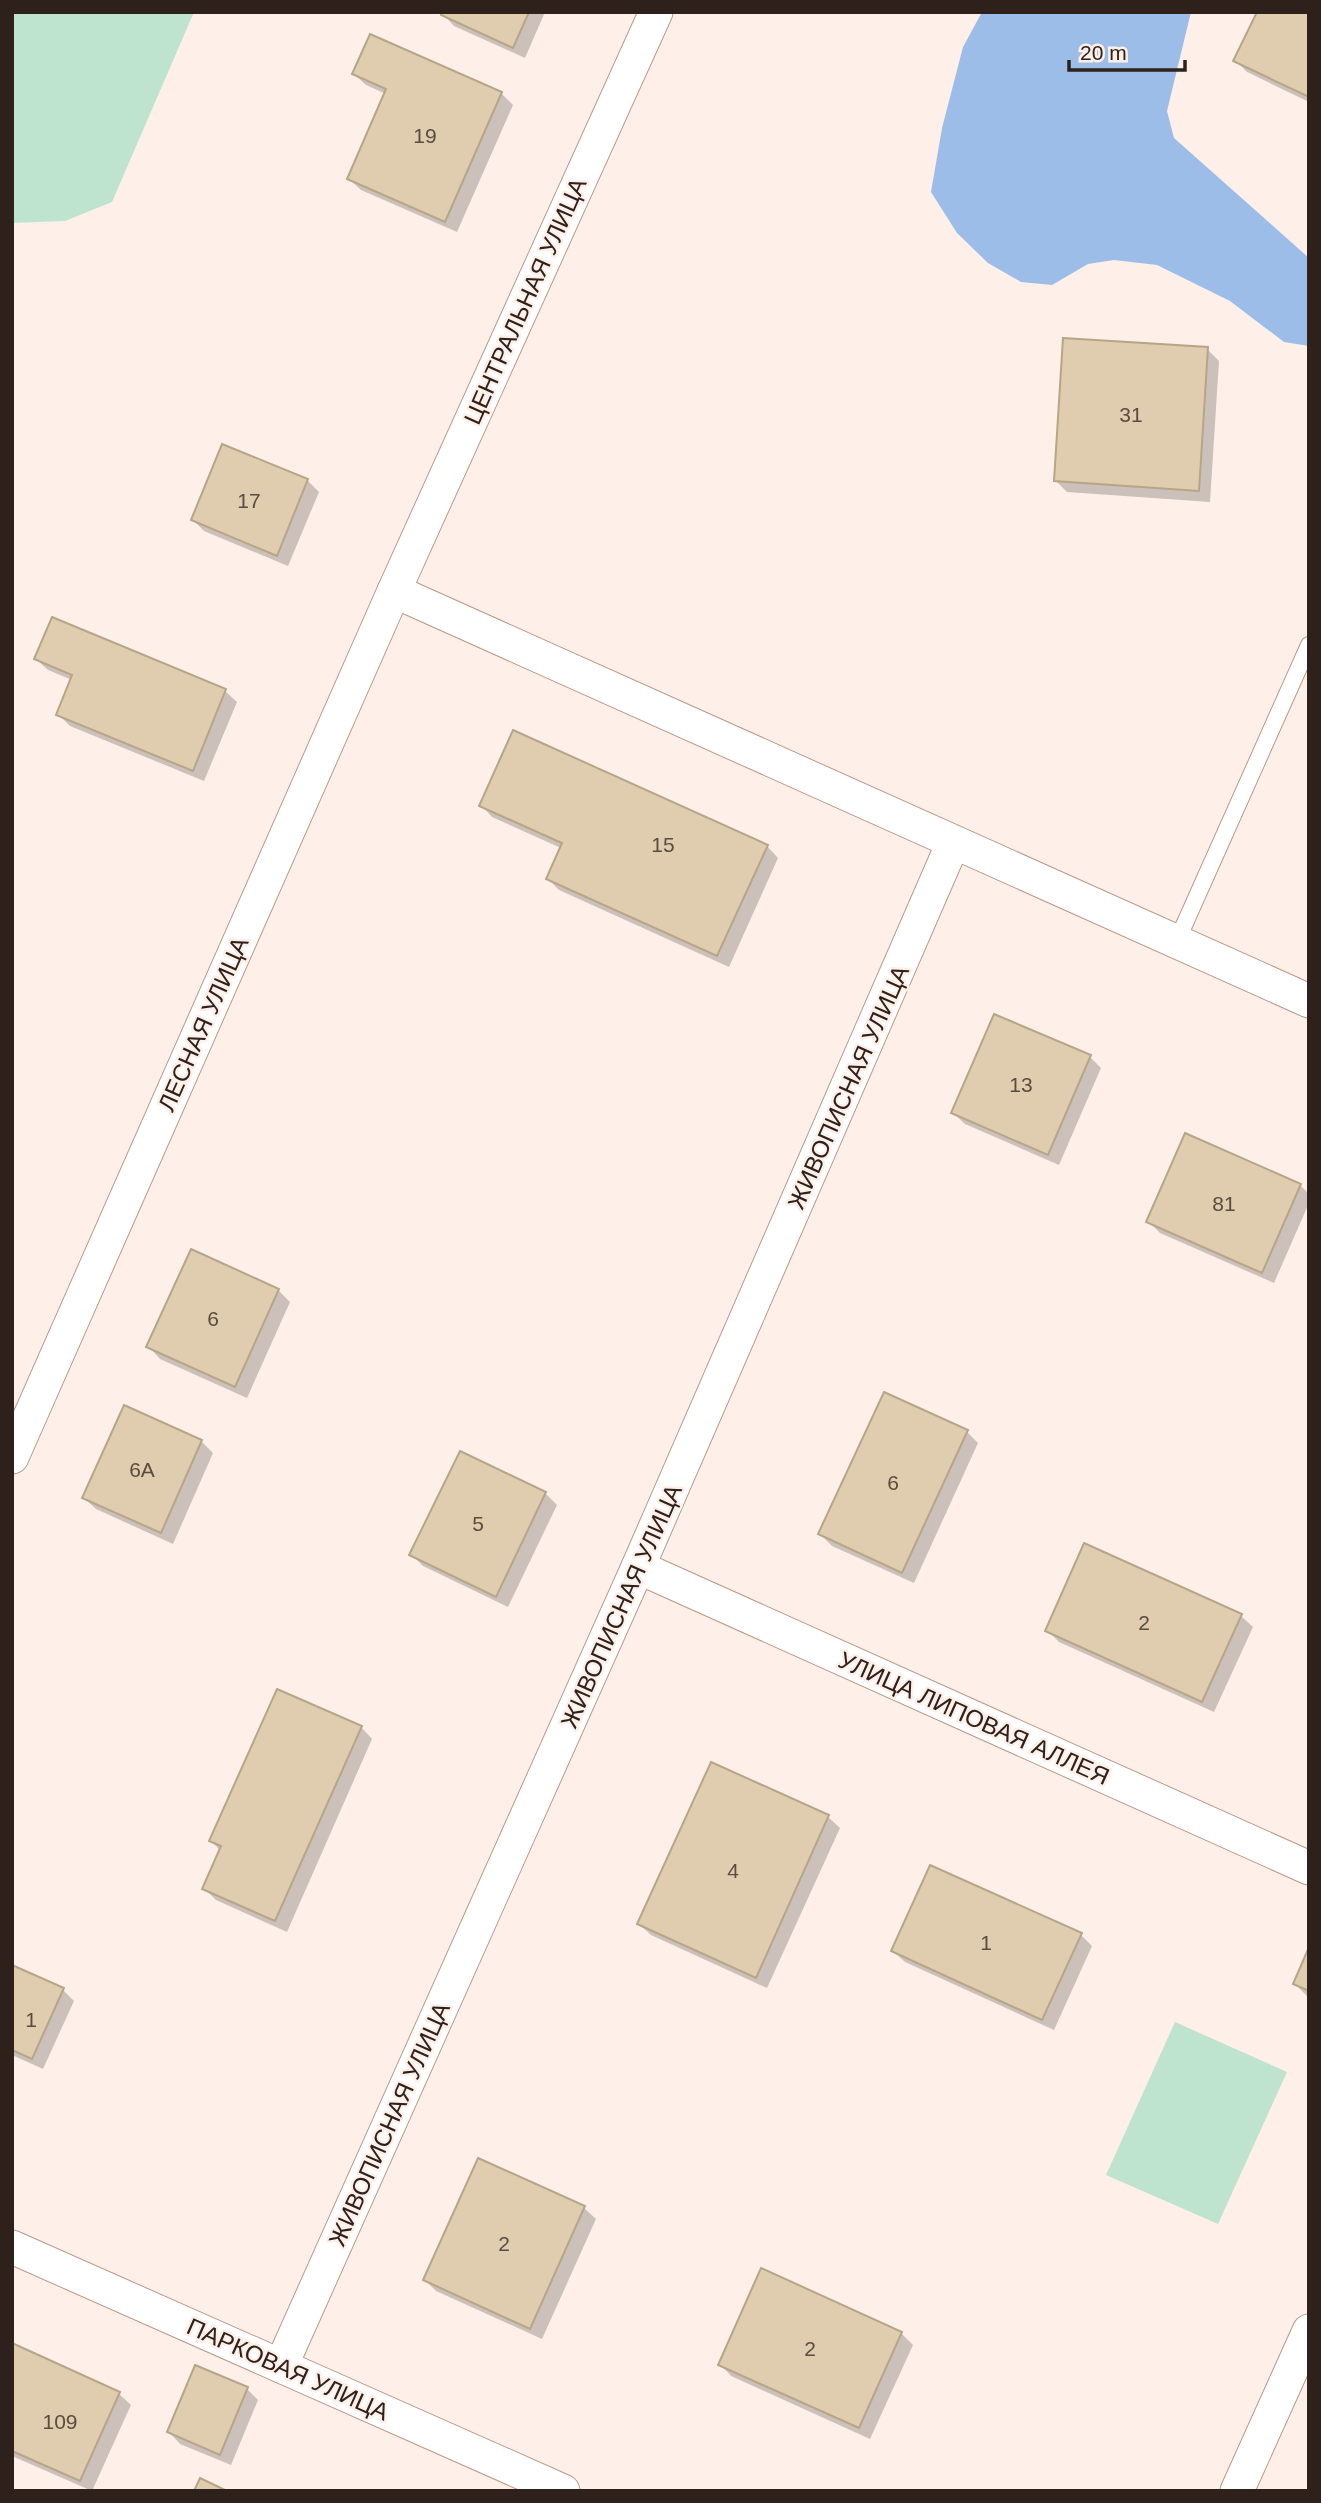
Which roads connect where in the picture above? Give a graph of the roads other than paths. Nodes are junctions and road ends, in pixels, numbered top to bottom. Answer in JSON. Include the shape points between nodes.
{"nodes":[{"id":1,"x":656,"y":12,"type":"edge"},
{"id":2,"x":394,"y":591,"type":"junction"},
{"id":3,"x":1309,"y":645,"type":"edge"},
{"id":4,"x":953,"y":844,"type":"junction"},
{"id":5,"x":1177,"y":941,"type":"junction"},
{"id":6,"x":1309,"y":1001,"type":"edge"},
{"id":7,"x":12,"y":1457,"type":"edge"},
{"id":8,"x":639,"y":1567,"type":"junction"},
{"id":9,"x":1309,"y":1868,"type":"edge"},
{"id":10,"x":12,"y":2247,"type":"edge"},
{"id":11,"x":1309,"y":2331,"type":"edge"},
{"id":12,"x":281,"y":2366,"type":"junction"},
{"id":13,"x":564,"y":2491,"type":"edge"},
{"id":14,"x":1237,"y":2491,"type":"edge"}],
"edges":[{"from":1,"to":2,"type":"street","name":"ЦЕНТРАЛЬНАЯ УЛИЦА"},
{"from":2,"to":4,"type":"street"},
{"from":2,"to":7,"type":"street","name":"ЛЕСНАЯ УЛИЦА"},
{"from":3,"to":5,"type":"lane"},
{"from":4,"to":5,"type":"street"},
{"from":4,"to":8,"type":"street","name":"ЖИВОПИСНАЯ УЛИЦА"},
{"from":5,"to":6,"type":"street"},
{"from":8,"to":9,"type":"street","name":"УЛИЦА ЛИПОВАЯ АЛЛЕЯ"},
{"from":8,"to":12,"type":"street","name":"ЖИВОПИСНАЯ УЛИЦА"},
{"from":10,"to":12,"type":"street","name":"ПАРКОВАЯ УЛИЦА"},
{"from":11,"to":14,"type":"street"},
{"from":12,"to":13,"type":"street","name":"ПАРКОВАЯ УЛИЦА"}]}
